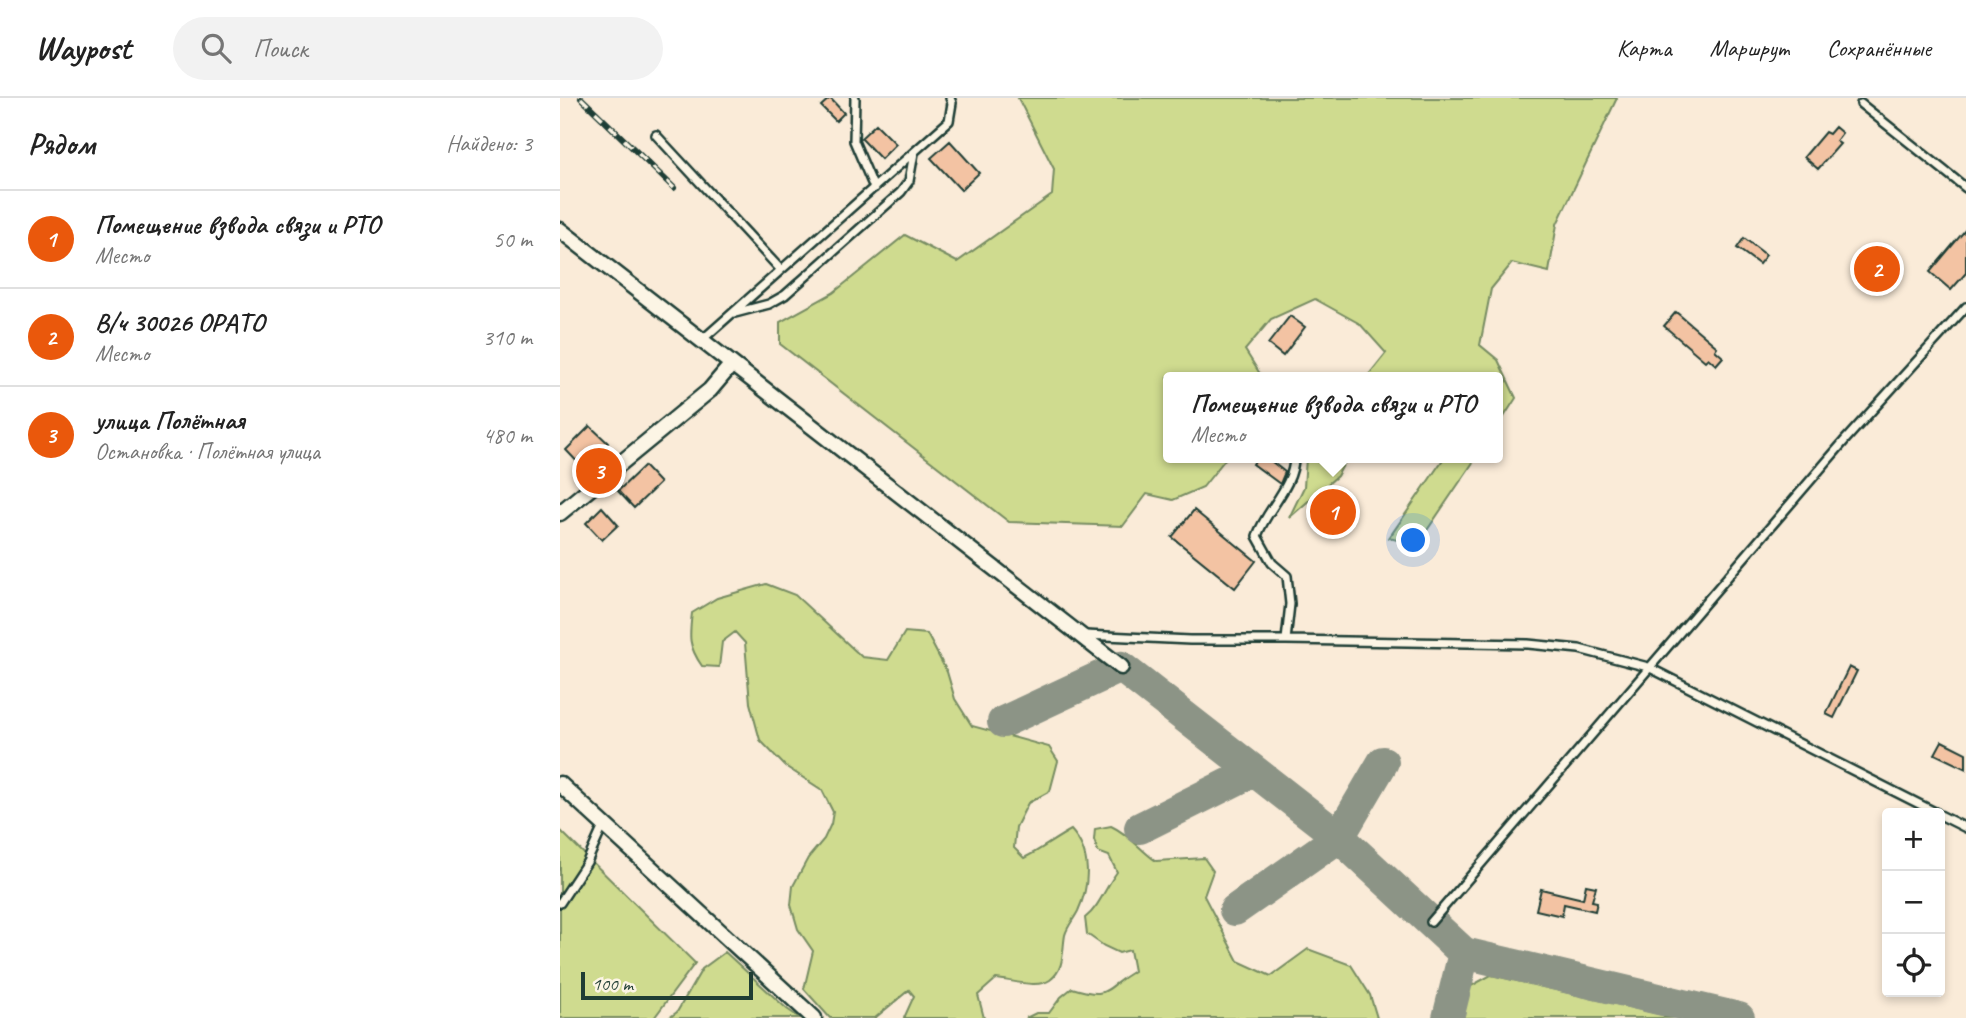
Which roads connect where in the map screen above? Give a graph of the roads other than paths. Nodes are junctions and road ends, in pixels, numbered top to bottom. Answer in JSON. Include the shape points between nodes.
{"nodes":[{"id":1,"x":855,"y":98,"type":"edge"},
{"id":2,"x":950,"y":98,"type":"edge"},
{"id":3,"x":1861,"y":104,"type":"dead end"},
{"id":4,"x":656,"y":135,"type":"dead end"},
{"id":5,"x":914,"y":152,"type":"junction"},
{"id":6,"x":873,"y":188,"type":"junction"},
{"id":7,"x":1966,"y":188,"type":"edge"},
{"id":8,"x":560,"y":230,"type":"edge"},
{"id":9,"x":781,"y":270,"type":"junction"},
{"id":10,"x":1966,"y":307,"type":"edge"},
{"id":11,"x":731,"y":314,"type":"junction"},
{"id":12,"x":702,"y":340,"type":"junction"},
{"id":13,"x":732,"y":364,"type":"junction"},
{"id":14,"x":1294,"y":463,"type":"edge"},
{"id":15,"x":560,"y":513,"type":"edge"},
{"id":16,"x":1080,"y":635,"type":"junction"},
{"id":17,"x":1286,"y":639,"type":"junction"},
{"id":18,"x":1121,"y":667,"type":"dead end"},
{"id":19,"x":1648,"y":667,"type":"junction"},
{"id":20,"x":560,"y":783,"type":"edge"},
{"id":21,"x":1926,"y":808,"type":"edge"},
{"id":22,"x":1945,"y":818,"type":"edge"},
{"id":23,"x":605,"y":823,"type":"junction"},
{"id":24,"x":1966,"y":828,"type":"edge"},
{"id":25,"x":560,"y":902,"type":"edge"},
{"id":26,"x":1431,"y":922,"type":"dead end"},
{"id":27,"x":814,"y":1018,"type":"edge"}],
"edges":[{"from":1,"to":6,"type":"lane","via":[[854,141]]},
{"from":2,"to":5,"type":"lane","via":[[949,121]]},
{"from":3,"to":7,"type":"lane"},
{"from":4,"to":9,"type":"lane"},
{"from":5,"to":6,"type":"lane"},
{"from":5,"to":11,"type":"lane","via":[[901,192],[785,295]]},
{"from":6,"to":9,"type":"lane"},
{"from":8,"to":12,"type":"street"},
{"from":9,"to":11,"type":"lane"},
{"from":10,"to":19,"type":"lane"},
{"from":11,"to":12,"type":"lane"},
{"from":12,"to":13,"type":"street"},
{"from":13,"to":15,"type":"street","via":[[710,390]]},
{"from":13,"to":16,"type":"street"},
{"from":14,"to":17,"type":"lane","via":[[1257,537],[1272,563],[1287,576]]},
{"from":16,"to":17,"type":"lane"},
{"from":16,"to":18,"type":"street"},
{"from":17,"to":19,"type":"lane","via":[[1528,644],[1579,649]]},
{"from":19,"to":21,"type":"lane"},
{"from":19,"to":26,"type":"lane"},
{"from":20,"to":23,"type":"street"},
{"from":22,"to":24,"type":"lane"},
{"from":23,"to":25,"type":"lane","via":[[587,862]]},
{"from":23,"to":27,"type":"street"}]}
